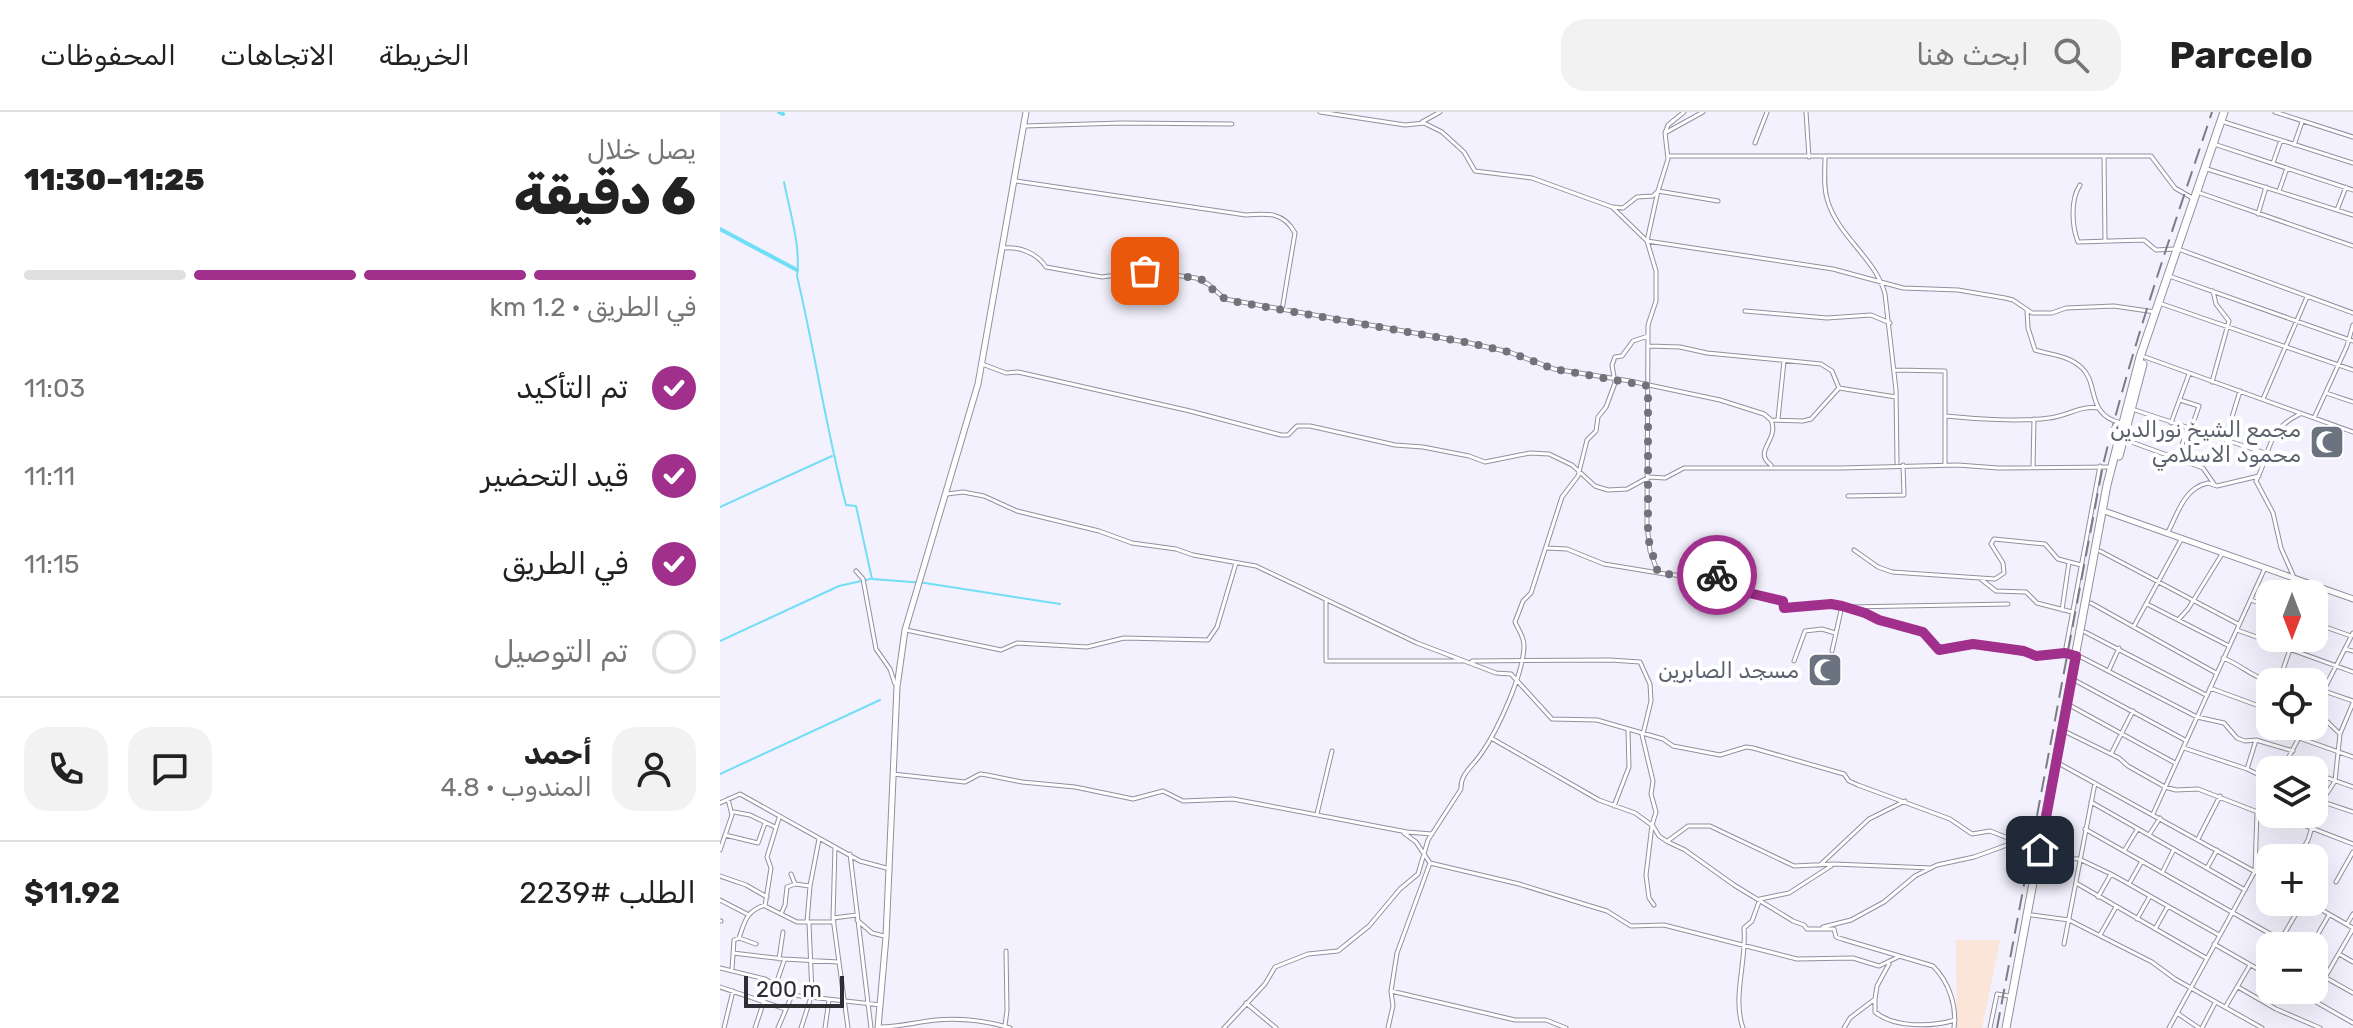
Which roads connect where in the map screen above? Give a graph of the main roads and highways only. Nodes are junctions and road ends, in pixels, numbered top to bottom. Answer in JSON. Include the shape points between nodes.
{"nodes":[{"id":1,"x":2226,"y":112,"type":"edge"},
{"id":2,"x":2206,"y":169,"type":"junction"},
{"id":3,"x":2179,"y":249,"type":"junction"},
{"id":4,"x":2086,"y":616,"type":"junction"},
{"id":5,"x":2079,"y":656,"type":"junction"},
{"id":6,"x":2042,"y":853,"type":"junction"},
{"id":7,"x":2008,"y":1028,"type":"edge"}],
"edges":[{"from":1,"to":2,"type":"main road"},
{"from":1,"to":2,"type":"main road"},
{"from":2,"to":3,"type":"main road"},
{"from":3,"to":4,"type":"main road","via":[[2123,439]]},
{"from":3,"to":4,"type":"main road","via":[[2122,423]]},
{"from":4,"to":5,"type":"main road"},
{"from":4,"to":5,"type":"main road"},
{"from":5,"to":6,"type":"main road"},
{"from":5,"to":6,"type":"main road"},
{"from":6,"to":7,"type":"main road"},
{"from":6,"to":7,"type":"main road"}]}
